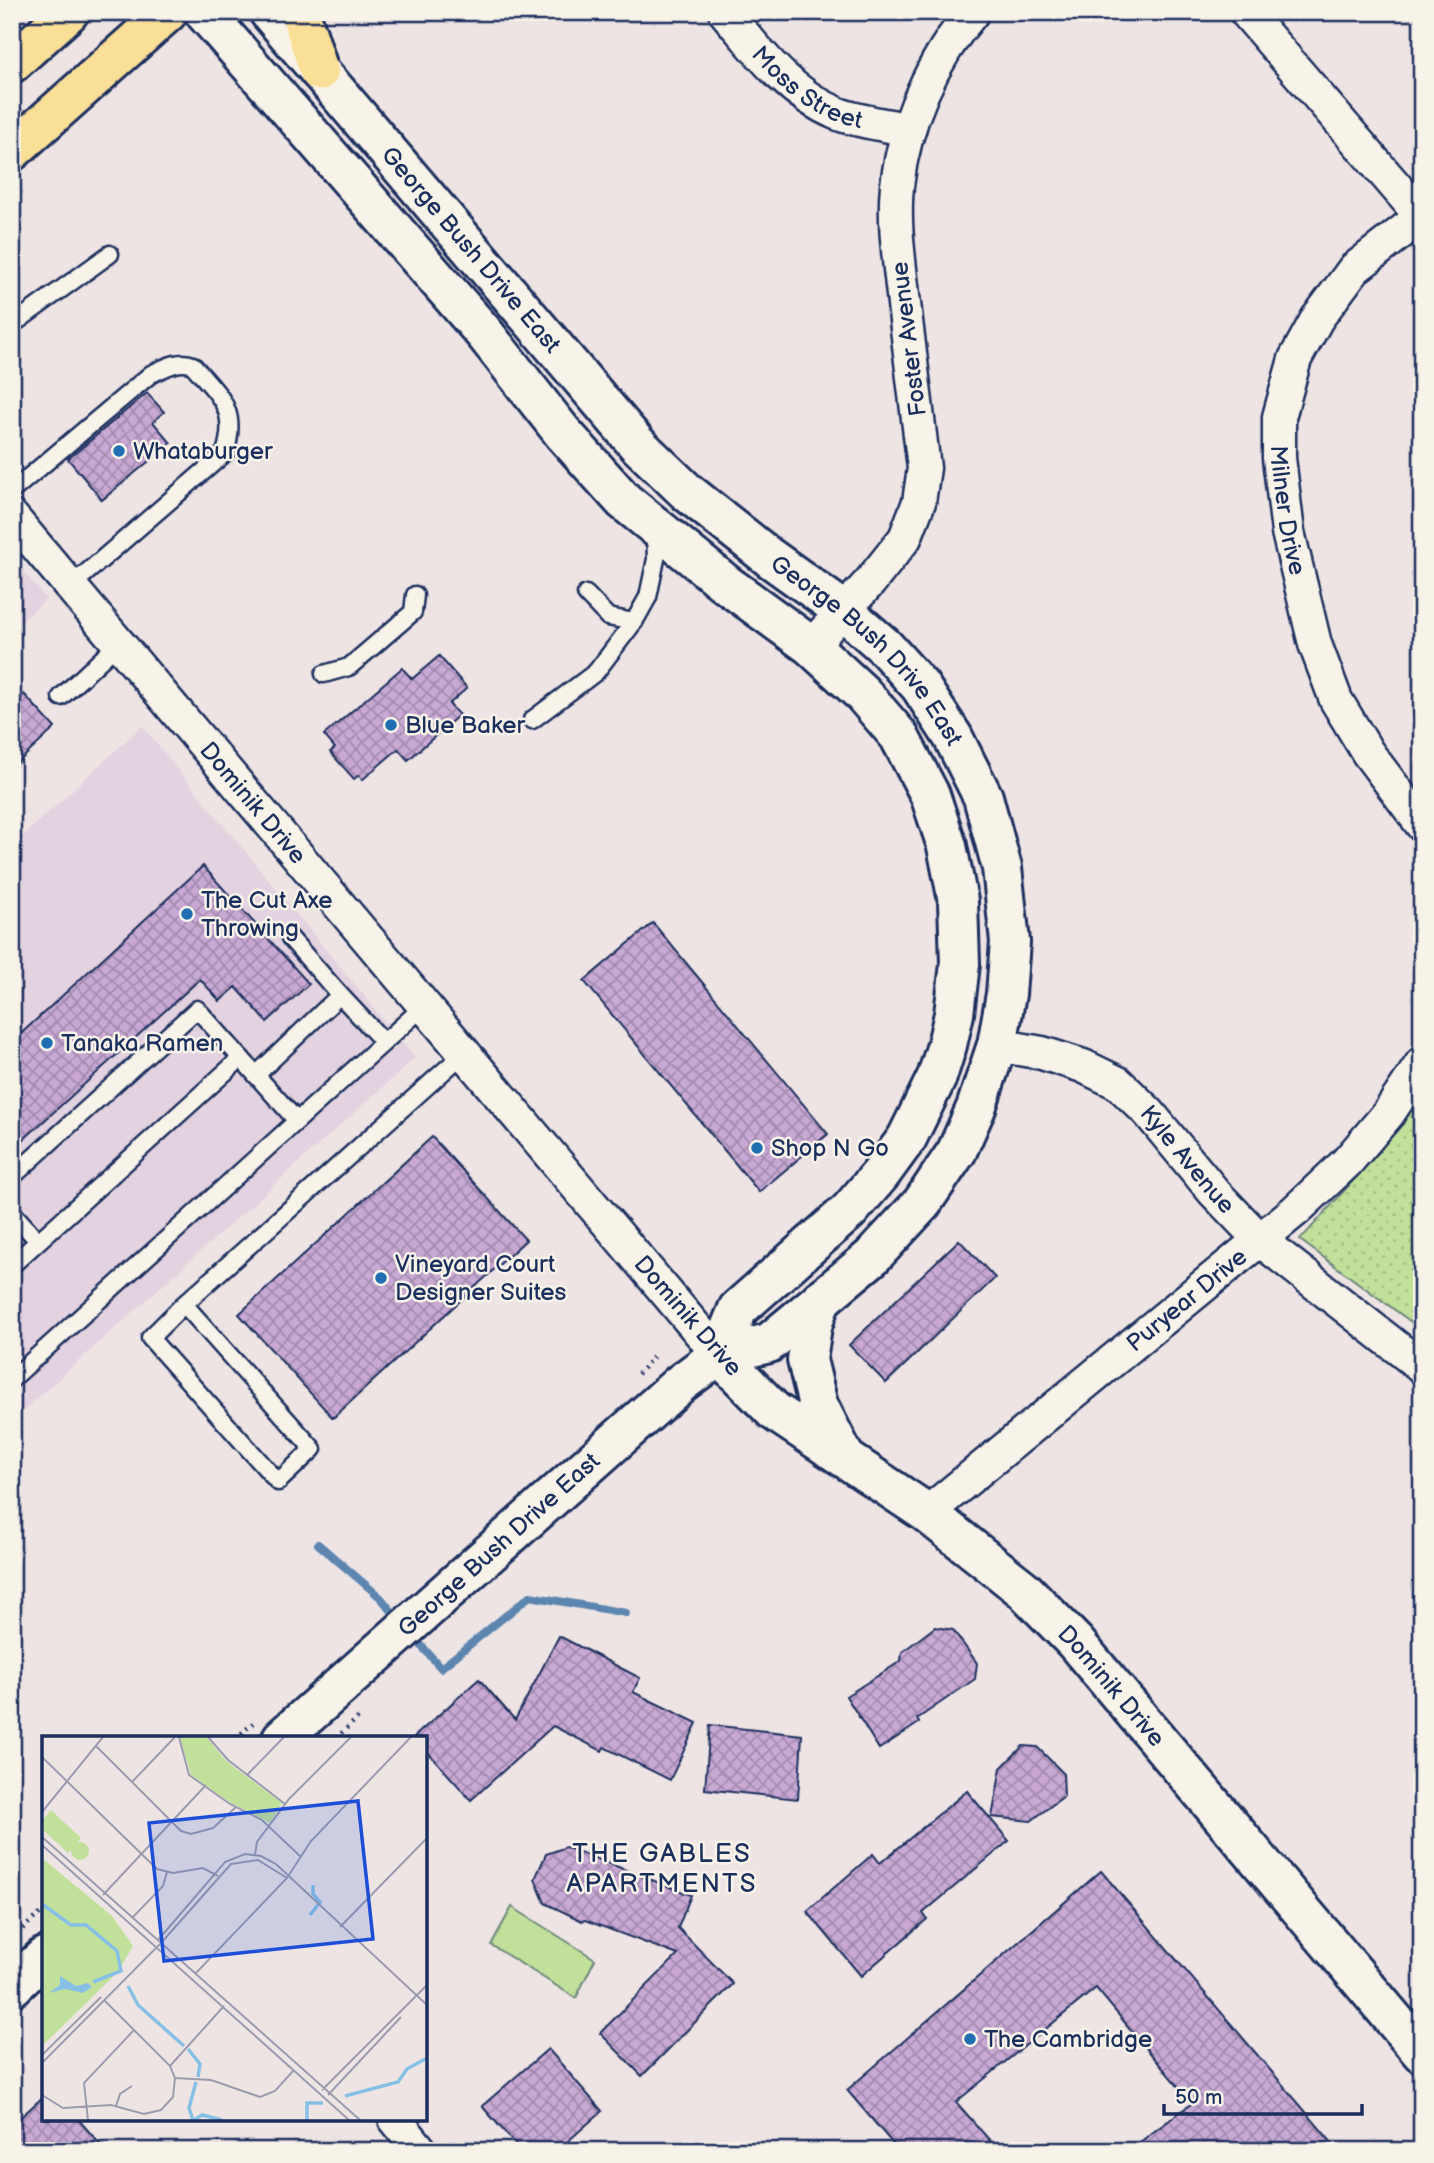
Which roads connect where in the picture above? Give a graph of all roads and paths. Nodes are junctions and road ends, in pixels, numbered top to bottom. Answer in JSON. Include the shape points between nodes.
{"nodes":[{"id":1,"x":69,"y":12,"type":"edge"},
{"id":2,"x":167,"y":12,"type":"edge"},
{"id":3,"x":204,"y":12,"type":"edge"},
{"id":4,"x":269,"y":12,"type":"edge"},
{"id":5,"x":300,"y":12,"type":"edge"},
{"id":6,"x":725,"y":12,"type":"edge"},
{"id":7,"x":973,"y":12,"type":"edge"},
{"id":8,"x":1246,"y":12,"type":"edge"},
{"id":9,"x":12,"y":63,"type":"edge"},
{"id":10,"x":319,"y":71,"type":"junction"},
{"id":11,"x":909,"y":130,"type":"junction"},
{"id":12,"x":12,"y":151,"type":"edge"},
{"id":13,"x":1422,"y":217,"type":"edge"},
{"id":14,"x":110,"y":254,"type":"dead end"},
{"id":15,"x":13,"y":325,"type":"edge"},
{"id":16,"x":12,"y":491,"type":"edge"},
{"id":17,"x":12,"y":517,"type":"edge"},
{"id":18,"x":655,"y":526,"type":"junction"},
{"id":19,"x":71,"y":586,"type":"junction"},
{"id":20,"x":586,"y":594,"type":"dead end"},
{"id":21,"x":415,"y":595,"type":"dead end"},
{"id":22,"x":844,"y":611,"type":"junction"},
{"id":23,"x":634,"y":622,"type":"junction"},
{"id":24,"x":118,"y":644,"type":"junction"},
{"id":25,"x":811,"y":646,"type":"junction"},
{"id":26,"x":324,"y":674,"type":"dead end"},
{"id":27,"x":61,"y":697,"type":"dead end"},
{"id":28,"x":532,"y":720,"type":"dead end"},
{"id":29,"x":1422,"y":825,"type":"edge"},
{"id":30,"x":290,"y":938,"type":"dead end"},
{"id":31,"x":340,"y":995,"type":"junction"},
{"id":32,"x":424,"y":1006,"type":"junction"},
{"id":33,"x":384,"y":1042,"type":"junction"},
{"id":34,"x":997,"y":1045,"type":"junction"},
{"id":35,"x":464,"y":1053,"type":"junction"},
{"id":36,"x":241,"y":1058,"type":"junction"},
{"id":37,"x":1422,"y":1063,"type":"edge"},
{"id":38,"x":256,"y":1075,"type":"junction"},
{"id":39,"x":297,"y":1121,"type":"junction"},
{"id":40,"x":12,"y":1177,"type":"edge"},
{"id":41,"x":12,"y":1212,"type":"edge"},
{"id":42,"x":1260,"y":1240,"type":"junction"},
{"id":43,"x":38,"y":1241,"type":"junction"},
{"id":44,"x":12,"y":1265,"type":"edge"},
{"id":45,"x":821,"y":1299,"type":"junction"},
{"id":46,"x":184,"y":1304,"type":"junction"},
{"id":47,"x":719,"y":1355,"type":"junction"},
{"id":48,"x":1422,"y":1367,"type":"edge"},
{"id":49,"x":12,"y":1379,"type":"edge"},
{"id":50,"x":845,"y":1457,"type":"junction"},
{"id":51,"x":927,"y":1513,"type":"junction"},
{"id":52,"x":284,"y":1736,"type":"edge"},
{"id":53,"x":42,"y":1912,"type":"edge"},
{"id":54,"x":12,"y":1938,"type":"edge"},
{"id":55,"x":42,"y":1959,"type":"edge"},
{"id":56,"x":12,"y":1987,"type":"edge"},
{"id":57,"x":1422,"y":2053,"type":"edge"},
{"id":58,"x":397,"y":2121,"type":"edge"},
{"id":59,"x":421,"y":2151,"type":"edge"}],
"edges":[{"from":1,"to":9,"type":"main road"},
{"from":2,"to":12,"type":"main road"},
{"from":3,"to":18,"type":"street","name":"George Bush Drive East","via":[[485,334],[563,433],[624,501]]},
{"from":4,"to":10,"type":"street","name":"George Bush Drive East"},
{"from":5,"to":10,"type":"main road"},
{"from":6,"to":11,"type":"street","name":"Moss Street","via":[[774,70],[802,92],[836,113]]},
{"from":7,"to":11,"type":"street","name":"Foster Avenue","via":[[926,85]]},
{"from":8,"to":13,"type":"street"},
{"from":10,"to":22,"type":"street","name":"George Bush Drive East","via":[[637,444],[687,492]]},
{"from":11,"to":22,"type":"street","name":"Foster Avenue","via":[[897,187],[898,246],[924,468],[919,502],[905,538]]},
{"from":13,"to":29,"type":"street","name":"Milner Drive","via":[[1354,269],[1317,319],[1295,359],[1279,418],[1288,532],[1315,643],[1336,700],[1368,753]]},
{"from":14,"to":15,"type":"lane"},
{"from":16,"to":19,"type":"lane","via":[[162,369],[188,362],[226,404],[230,432],[225,453]]},
{"from":17,"to":19,"type":"street","name":"Dominik Drive"},
{"from":18,"to":23,"type":"lane","via":[[656,559],[648,597]]},
{"from":18,"to":25,"type":"street","name":"George Bush Drive East"},
{"from":19,"to":24,"type":"street","name":"Dominik Drive"},
{"from":20,"to":23,"type":"lane","via":[[608,617]]},
{"from":21,"to":26,"type":"lane","via":[[413,612],[349,667]]},
{"from":22,"to":25,"type":"street","name":"Foster Avenue"},
{"from":22,"to":34,"type":"street","name":"George Bush Drive East","via":[[920,686],[984,797],[1002,868],[1010,942]]},
{"from":23,"to":28,"type":"lane","via":[[596,672]]},
{"from":24,"to":27,"type":"lane"},
{"from":24,"to":32,"type":"street","name":"Dominik Drive"},
{"from":25,"to":47,"type":"street","name":"George Bush Drive East","via":[[862,693],[899,736],[930,795],[958,901],[960,964],[954,1014],[937,1077],[907,1138],[849,1211],[738,1309]]},
{"from":30,"to":31,"type":"lane"},
{"from":31,"to":33,"type":"lane"},
{"from":31,"to":38,"type":"lane"},
{"from":32,"to":33,"type":"lane"},
{"from":32,"to":35,"type":"street","name":"Dominik Drive"},
{"from":33,"to":39,"type":"lane"},
{"from":34,"to":42,"type":"street","name":"Kyle Avenue","via":[[1042,1053],[1118,1083]]},
{"from":34,"to":45,"type":"street","name":"George Bush Drive East","via":[[976,1108],[941,1177],[872,1257]]},
{"from":35,"to":46,"type":"lane"},
{"from":35,"to":47,"type":"street","name":"Dominik Drive"},
{"from":36,"to":38,"type":"lane"},
{"from":36,"to":40,"type":"lane","via":[[197,1009]]},
{"from":36,"to":43,"type":"lane"},
{"from":37,"to":42,"type":"street","name":"Puryear Drive","via":[[1388,1114],[1347,1162]]},
{"from":38,"to":39,"type":"lane"},
{"from":39,"to":49,"type":"lane"},
{"from":41,"to":43,"type":"lane"},
{"from":42,"to":48,"type":"street","name":"Kyle Avenue"},
{"from":42,"to":51,"type":"street","name":"Puryear Drive"},
{"from":43,"to":44,"type":"lane"},
{"from":45,"to":47,"type":"street","name":"George Bush Drive East","via":[[769,1343]]},
{"from":45,"to":50,"type":"street","via":[[811,1326],[807,1360],[818,1405]]},
{"from":46,"to":46,"type":"lane","via":[[150,1338],[278,1482],[313,1449]]},
{"from":47,"to":50,"type":"street","name":"Dominik Drive","via":[[774,1411]]},
{"from":47,"to":52,"type":"street","name":"George Bush Drive East","via":[[681,1383]]},
{"from":50,"to":51,"type":"street","name":"Dominik Drive"},
{"from":51,"to":57,"type":"street","name":"Dominik Drive","via":[[1024,1590],[1075,1642]]},
{"from":53,"to":54,"type":"path"},
{"from":55,"to":56,"type":"street"},
{"from":58,"to":59,"type":"street"}]}
